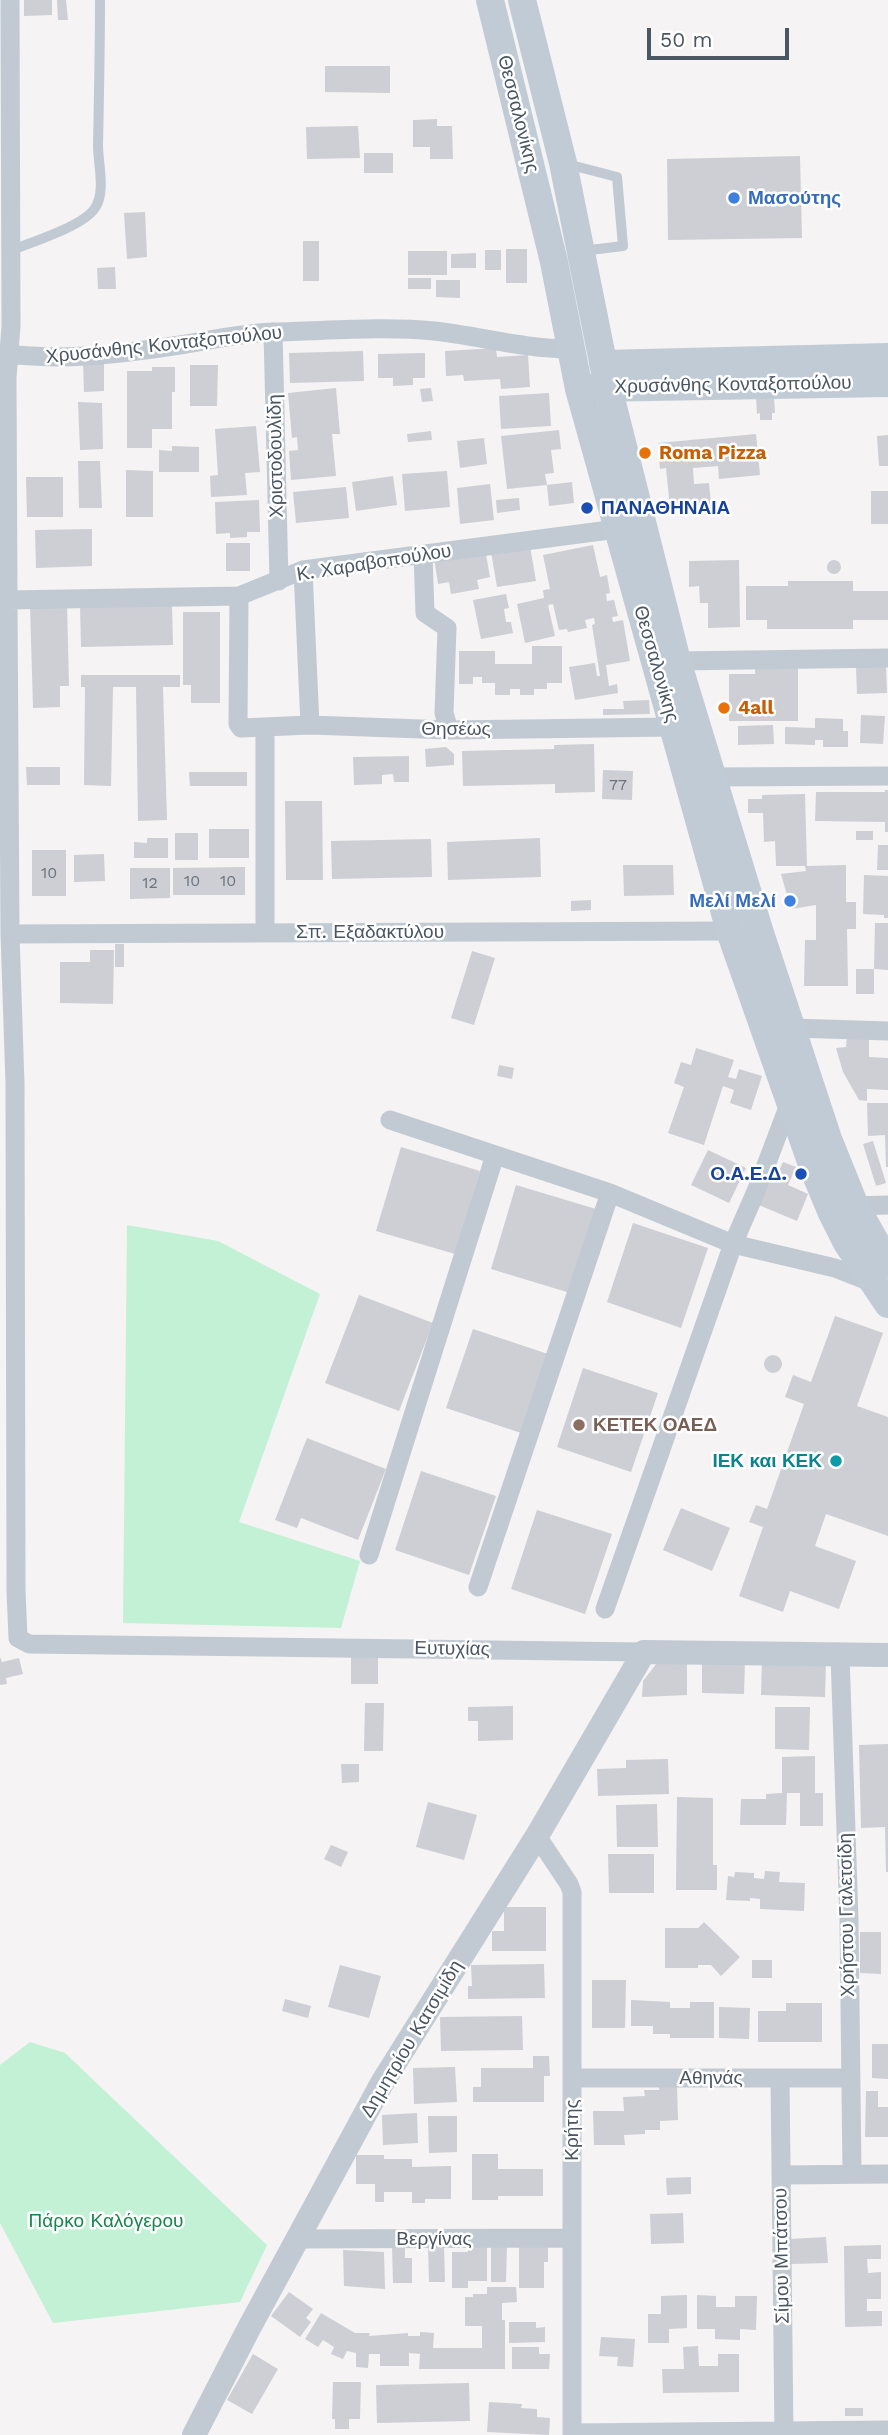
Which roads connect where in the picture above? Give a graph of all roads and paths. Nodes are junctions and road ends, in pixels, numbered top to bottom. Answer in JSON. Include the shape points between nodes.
{"nodes":[{"id":1,"x":10,"y":0,"type":"edge"},
{"id":2,"x":100,"y":0,"type":"edge"},
{"id":3,"x":490,"y":0,"type":"edge"},
{"id":4,"x":522,"y":0,"type":"edge"},
{"id":5,"x":563,"y":163,"type":"junction"},
{"id":6,"x":9,"y":251,"type":"junction"},
{"id":7,"x":581,"y":251,"type":"junction"},
{"id":8,"x":273,"y":332,"type":"junction"},
{"id":9,"x":570,"y":349,"type":"junction"},
{"id":10,"x":4,"y":354,"type":"edge"},
{"id":11,"x":888,"y":357,"type":"edge"},
{"id":12,"x":603,"y":366,"type":"junction"},
{"id":13,"x":888,"y":383,"type":"edge"},
{"id":14,"x":579,"y":389,"type":"junction"},
{"id":15,"x":617,"y":529,"type":"junction"},
{"id":16,"x":423,"y":554,"type":"junction"},
{"id":17,"x":303,"y":570,"type":"junction"},
{"id":18,"x":279,"y":581,"type":"junction"},
{"id":19,"x":239,"y":596,"type":"junction"},
{"id":20,"x":8,"y":600,"type":"junction"},
{"id":21,"x":888,"y":658,"type":"edge"},
{"id":22,"x":677,"y":660,"type":"junction"},
{"id":23,"x":310,"y":725,"type":"junction"},
{"id":24,"x":265,"y":727,"type":"junction"},
{"id":25,"x":674,"y":727,"type":"junction"},
{"id":26,"x":449,"y":730,"type":"junction"},
{"id":27,"x":888,"y":776,"type":"edge"},
{"id":28,"x":713,"y":777,"type":"junction"},
{"id":29,"x":730,"y":931,"type":"junction"},
{"id":30,"x":265,"y":932,"type":"junction"},
{"id":31,"x":10,"y":934,"type":"junction"},
{"id":32,"x":793,"y":1028,"type":"junction"},
{"id":33,"x":888,"y":1031,"type":"edge"},
{"id":34,"x":790,"y":1102,"type":"junction"},
{"id":35,"x":390,"y":1120,"type":"dead end"},
{"id":36,"x":495,"y":1155,"type":"junction"},
{"id":37,"x":610,"y":1193,"type":"junction"},
{"id":38,"x":888,"y":1205,"type":"edge"},
{"id":39,"x":855,"y":1206,"type":"junction"},
{"id":40,"x":733,"y":1244,"type":"junction"},
{"id":41,"x":883,"y":1284,"type":"edge"},
{"id":42,"x":369,"y":1556,"type":"dead end"},
{"id":43,"x":478,"y":1587,"type":"dead end"},
{"id":44,"x":605,"y":1609,"type":"dead end"},
{"id":45,"x":645,"y":1651,"type":"junction"},
{"id":46,"x":840,"y":1655,"type":"junction"},
{"id":47,"x":888,"y":1655,"type":"edge"},
{"id":48,"x":537,"y":1836,"type":"junction"},
{"id":49,"x":572,"y":2078,"type":"junction"},
{"id":50,"x":780,"y":2078,"type":"junction"},
{"id":51,"x":850,"y":2078,"type":"junction"},
{"id":52,"x":852,"y":2174,"type":"junction"},
{"id":53,"x":888,"y":2174,"type":"edge"},
{"id":54,"x":781,"y":2175,"type":"junction"},
{"id":55,"x":572,"y":2238,"type":"junction"},
{"id":56,"x":296,"y":2239,"type":"junction"},
{"id":57,"x":888,"y":2430,"type":"edge"},
{"id":58,"x":784,"y":2433,"type":"edge"},
{"id":59,"x":572,"y":2434,"type":"edge"},
{"id":60,"x":194,"y":2435,"type":"edge"}],
"edges":[{"from":1,"to":6,"type":"street"},
{"from":2,"to":6,"type":"lane","via":[[100,195],[86,218]]},
{"from":3,"to":9,"type":"main road","name":"Θεσσαλονίκης","via":[[554,262]]},
{"from":4,"to":5,"type":"main road","name":"Θεσσαλονίκης"},
{"from":5,"to":7,"type":"main road","name":"Θεσσαλονίκης"},
{"from":5,"to":7,"type":"lane","via":[[617,177],[623,246]]},
{"from":6,"to":10,"type":"street"},
{"from":7,"to":12,"type":"main road","name":"Θεσσαλονίκης"},
{"from":8,"to":9,"type":"street","name":"Χρυσάνθης Κονταξοπούλου","via":[[430,331]]},
{"from":8,"to":10,"type":"street","name":"Χρυσάνθης Κονταξοπούλου","via":[[94,355],[46,358]]},
{"from":8,"to":18,"type":"street","name":"Χριστοδουλίδη"},
{"from":9,"to":12,"type":"main road"},
{"from":9,"to":14,"type":"main road","name":"Θεσσαλονίκης"},
{"from":10,"to":20,"type":"street"},
{"from":11,"to":12,"type":"main road","name":"Χρυσάνθης Κονταξοπούλου"},
{"from":12,"to":13,"type":"main road","name":"Χρυσάνθης Κονταξοπούλου"},
{"from":12,"to":14,"type":"main road","name":"Χρυσάνθης Κονταξοπούλου"},
{"from":12,"to":22,"type":"main road","name":"Θεσσαλονίκης"},
{"from":14,"to":15,"type":"main road","name":"Θεσσαλονίκης"},
{"from":15,"to":16,"type":"street","name":"Κ. Χαραβοπούλου"},
{"from":15,"to":25,"type":"main road","name":"Θεσσαλονίκης"},
{"from":16,"to":17,"type":"street","name":"Κ. Χαραβοπούλου"},
{"from":16,"to":26,"type":"street","via":[[425,613],[447,628],[444,713]]},
{"from":17,"to":18,"type":"street","name":"Κ. Χαραβοπούλου"},
{"from":17,"to":23,"type":"street"},
{"from":18,"to":19,"type":"street","name":"Κ. Χαραβοπούλου"},
{"from":19,"to":20,"type":"street","name":"Κ. Χαραβοπούλου"},
{"from":19,"to":24,"type":"street","name":"Θησέως","via":[[238,727]]},
{"from":20,"to":31,"type":"street"},
{"from":21,"to":22,"type":"street"},
{"from":22,"to":28,"type":"main road","name":"Θεσσαλονίκης"},
{"from":23,"to":24,"type":"street","name":"Θησέως"},
{"from":23,"to":26,"type":"street","name":"Θησέως"},
{"from":24,"to":30,"type":"street"},
{"from":25,"to":26,"type":"street","name":"Θησέως"},
{"from":25,"to":29,"type":"main road","name":"Θεσσαλονίκης"},
{"from":27,"to":28,"type":"street"},
{"from":28,"to":32,"type":"main road","name":"Θεσσαλονίκης"},
{"from":29,"to":30,"type":"street","name":"Σπ. Εξαδακτύλου"},
{"from":29,"to":34,"type":"main road","name":"Θεσσαλονίκης"},
{"from":30,"to":31,"type":"street","name":"Σπ. Εξαδακτύλου"},
{"from":31,"to":45,"type":"street","name":"Ευτυχίας","via":[[18,1638],[29,1644]]},
{"from":32,"to":33,"type":"street"},
{"from":32,"to":39,"type":"main road","name":"Θεσσαλονίκης"},
{"from":34,"to":40,"type":"street"},
{"from":34,"to":41,"type":"main road","name":"Θεσσαλονίκης","via":[[846,1243]]},
{"from":35,"to":36,"type":"street"},
{"from":36,"to":37,"type":"street"},
{"from":36,"to":42,"type":"street"},
{"from":37,"to":40,"type":"street"},
{"from":37,"to":43,"type":"street"},
{"from":38,"to":39,"type":"street"},
{"from":39,"to":41,"type":"main road","name":"Θεσσαλονίκης"},
{"from":40,"to":41,"type":"street"},
{"from":40,"to":44,"type":"street"},
{"from":45,"to":46,"type":"street","name":"Ευτυχίας"},
{"from":45,"to":48,"type":"street","name":"Δημητρίου Κατσιμίδη"},
{"from":46,"to":47,"type":"street","name":"Ευτυχίας"},
{"from":46,"to":51,"type":"street","name":"Χρήστου Γαλετσίδη"},
{"from":48,"to":49,"type":"street","name":"Κρήτης","via":[[572,1892]]},
{"from":48,"to":56,"type":"street","name":"Δημητρίου Κατσιμίδη","via":[[382,2083]]},
{"from":49,"to":50,"type":"street","name":"Αθηνάς"},
{"from":49,"to":55,"type":"street","name":"Κρήτης"},
{"from":50,"to":51,"type":"street","name":"Αθηνάς"},
{"from":50,"to":54,"type":"street","name":"Σίμου Μπάτσου"},
{"from":51,"to":52,"type":"street","name":"Χρήστου Γαλετσίδη"},
{"from":52,"to":53,"type":"street"},
{"from":52,"to":54,"type":"street"},
{"from":54,"to":58,"type":"street","name":"Σίμου Μπάτσου"},
{"from":55,"to":56,"type":"street","name":"Βεργίνας"},
{"from":55,"to":59,"type":"street","name":"Κρήτης"},
{"from":56,"to":60,"type":"street","name":"Δημητρίου Κατσιμίδη"},
{"from":57,"to":58,"type":"street"},
{"from":58,"to":59,"type":"street"}]}
